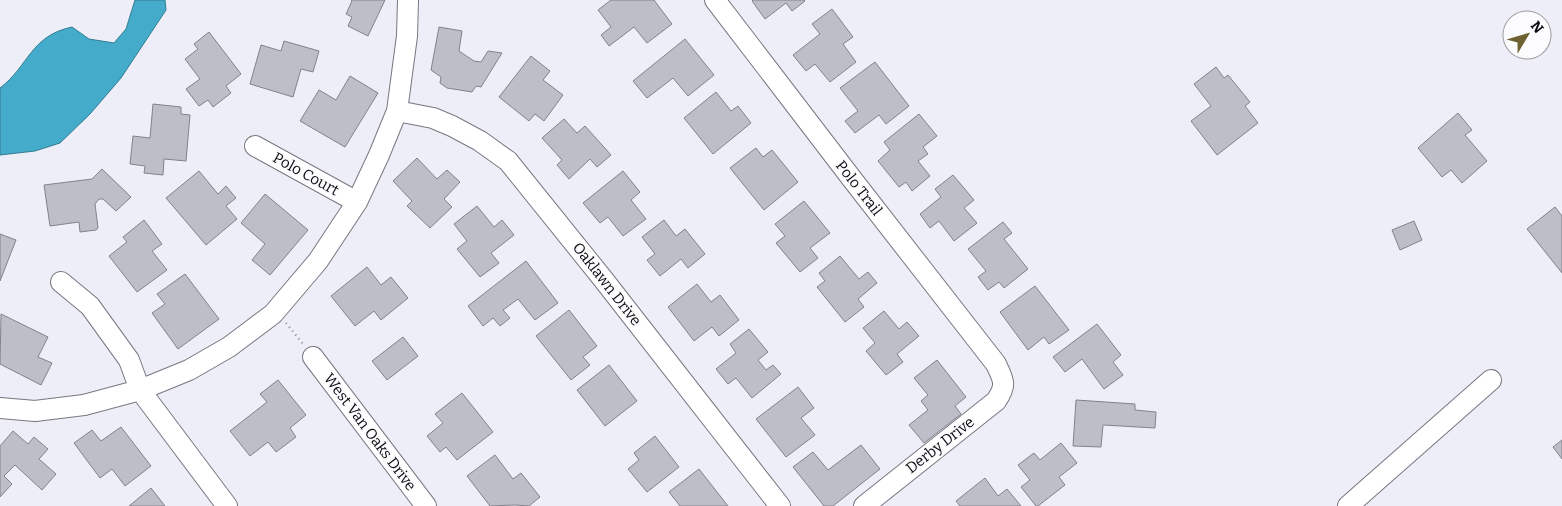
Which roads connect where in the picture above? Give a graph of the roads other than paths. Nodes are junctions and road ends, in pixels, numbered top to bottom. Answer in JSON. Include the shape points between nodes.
{"nodes":[{"id":1,"x":408,"y":0,"type":"edge"},
{"id":2,"x":715,"y":0,"type":"edge"},
{"id":3,"x":397,"y":111,"type":"junction"},
{"id":4,"x":254,"y":146,"type":"dead end"},
{"id":5,"x":357,"y":202,"type":"junction"},
{"id":6,"x":61,"y":282,"type":"dead end"},
{"id":7,"x":313,"y":357,"type":"road end"},
{"id":8,"x":1002,"y":377,"type":"joint"},
{"id":9,"x":1491,"y":380,"type":"dead end"},
{"id":10,"x":140,"y":390,"type":"junction"},
{"id":11,"x":0,"y":408,"type":"edge"},
{"id":12,"x":227,"y":506,"type":"edge"},
{"id":13,"x":426,"y":506,"type":"edge"},
{"id":14,"x":780,"y":506,"type":"edge"},
{"id":15,"x":864,"y":506,"type":"edge"},
{"id":16,"x":1348,"y":506,"type":"edge"}],
"edges":[{"from":1,"to":3,"type":"street","via":[[407,36]]},
{"from":2,"to":8,"type":"street","name":"Polo Trail","via":[[996,364]]},
{"from":3,"to":5,"type":"street"},
{"from":3,"to":14,"type":"street","name":"Oaklawn Drive","via":[[433,118],[452,126],[508,161]]},
{"from":4,"to":5,"type":"street","name":"Polo Court"},
{"from":5,"to":10,"type":"street","via":[[318,261],[276,310],[229,348],[189,370]]},
{"from":6,"to":10,"type":"street","via":[[96,313],[129,360]]},
{"from":7,"to":13,"type":"street","name":"West Van Oaks Drive"},
{"from":8,"to":15,"type":"street","name":"Derby Drive","via":[[1003,390],[996,401]]},
{"from":9,"to":16,"type":"street"},
{"from":10,"to":11,"type":"street","via":[[84,405],[35,411]]},
{"from":10,"to":12,"type":"street"}]}
